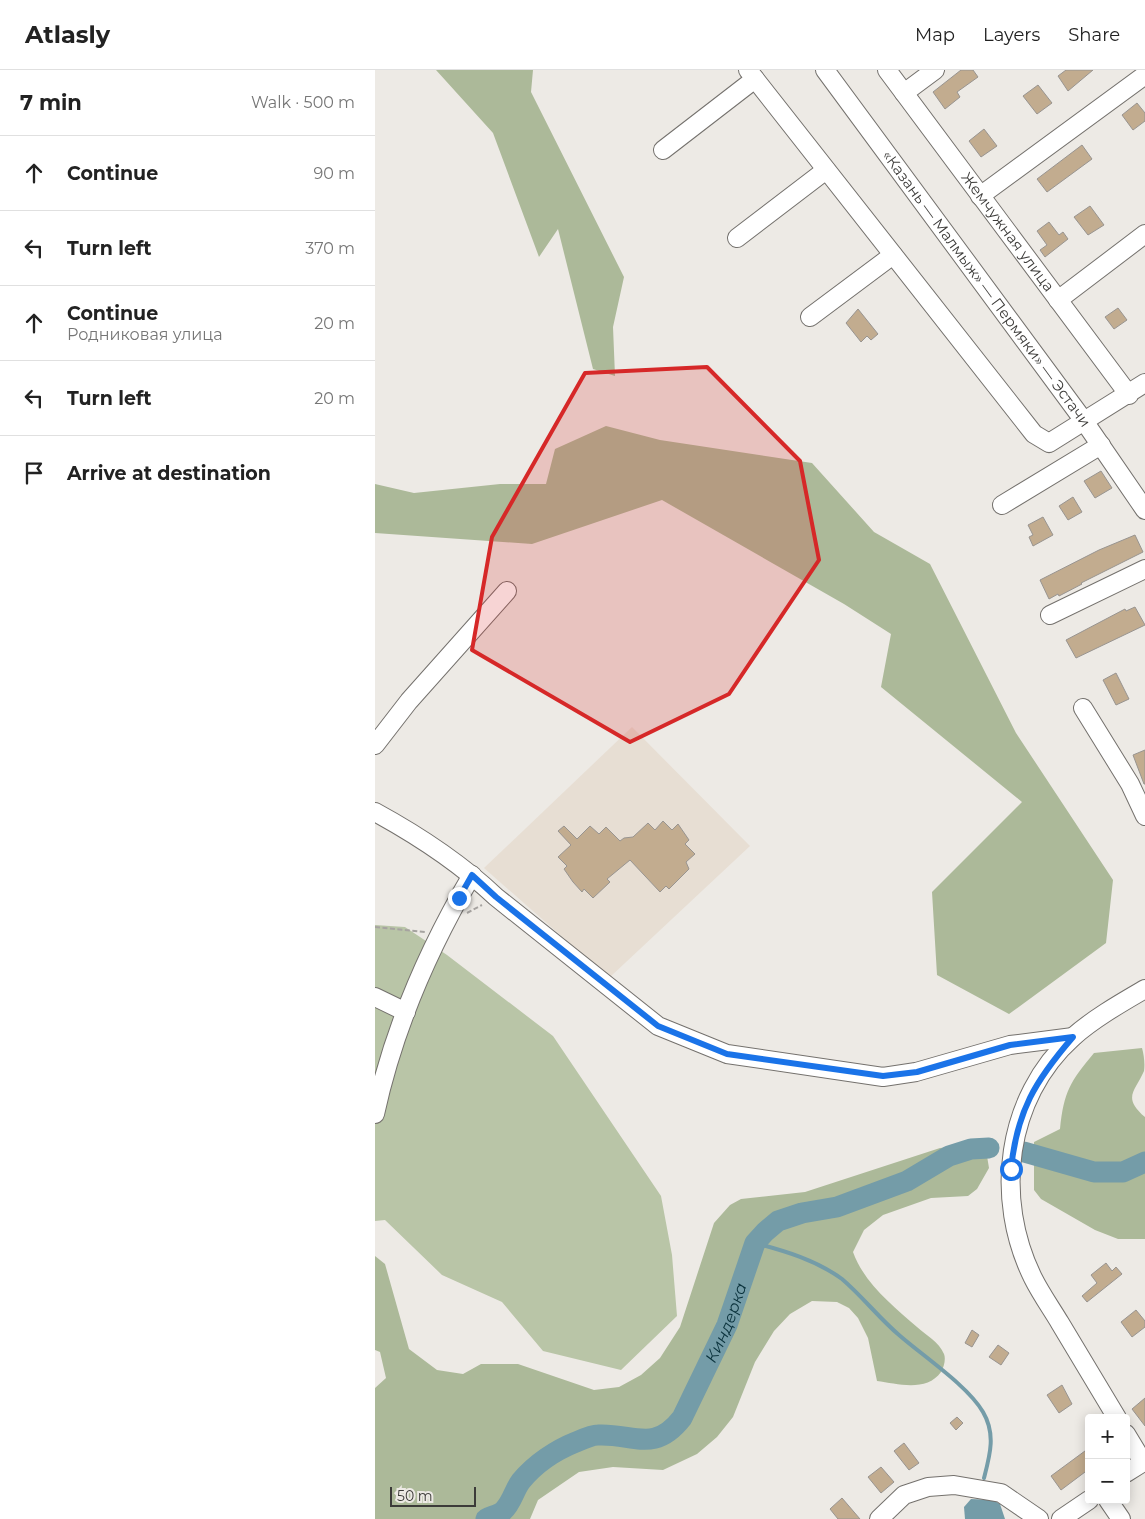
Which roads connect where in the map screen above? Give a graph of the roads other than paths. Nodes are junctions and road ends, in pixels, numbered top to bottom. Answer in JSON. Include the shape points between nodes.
{"nodes":[{"id":1,"x":825,"y":70,"type":"edge"},
{"id":2,"x":887,"y":70,"type":"edge"},
{"id":3,"x":935,"y":70,"type":"edge"},
{"id":4,"x":751,"y":75,"type":"edge"},
{"id":5,"x":1145,"y":75,"type":"edge"},
{"id":6,"x":904,"y":93,"type":"junction"},
{"id":7,"x":663,"y":150,"type":"dead end"},
{"id":8,"x":826,"y":170,"type":"junction"},
{"id":9,"x":981,"y":196,"type":"junction"},
{"id":10,"x":1145,"y":234,"type":"edge"},
{"id":11,"x":737,"y":238,"type":"dead end"},
{"id":12,"x":893,"y":255,"type":"junction"},
{"id":13,"x":1058,"y":300,"type":"junction"},
{"id":14,"x":810,"y":317,"type":"dead end"},
{"id":15,"x":1145,"y":383,"type":"edge"},
{"id":16,"x":1129,"y":395,"type":"junction"},
{"id":17,"x":1084,"y":421,"type":"junction"},
{"id":18,"x":1101,"y":445,"type":"junction"},
{"id":19,"x":1002,"y":505,"type":"dead end"},
{"id":20,"x":1145,"y":510,"type":"edge"},
{"id":21,"x":1145,"y":569,"type":"edge"},
{"id":22,"x":507,"y":591,"type":"dead end"},
{"id":23,"x":1050,"y":615,"type":"dead end"},
{"id":24,"x":1083,"y":708,"type":"dead end"},
{"id":25,"x":375,"y":745,"type":"edge"},
{"id":26,"x":375,"y":812,"type":"edge"},
{"id":27,"x":1145,"y":816,"type":"edge"},
{"id":28,"x":472,"y":875,"type":"junction"},
{"id":29,"x":1145,"y":989,"type":"edge"},
{"id":30,"x":375,"y":997,"type":"edge"},
{"id":31,"x":406,"y":1012,"type":"junction"},
{"id":32,"x":1073,"y":1037,"type":"junction"},
{"id":33,"x":375,"y":1114,"type":"edge"},
{"id":34,"x":1115,"y":1414,"type":"edge"},
{"id":35,"x":1130,"y":1440,"type":"edge"},
{"id":36,"x":1144,"y":1461,"type":"edge"},
{"id":37,"x":1130,"y":1471,"type":"edge"},
{"id":38,"x":1085,"y":1503,"type":"edge"},
{"id":39,"x":1111,"y":1504,"type":"edge"},
{"id":40,"x":879,"y":1519,"type":"edge"},
{"id":41,"x":1039,"y":1519,"type":"edge"},
{"id":42,"x":1061,"y":1519,"type":"edge"},
{"id":43,"x":1121,"y":1519,"type":"edge"}],
"edges":[{"from":1,"to":17,"type":"street","name":"«Казань — Малмыж» — Пермяки» — Эстачи"},
{"from":2,"to":6,"type":"street","name":"Жемчужная улица"},
{"from":3,"to":6,"type":"street"},
{"from":4,"to":7,"type":"street"},
{"from":4,"to":8,"type":"street"},
{"from":5,"to":9,"type":"street"},
{"from":6,"to":9,"type":"street","name":"Жемчужная улица"},
{"from":8,"to":11,"type":"street"},
{"from":8,"to":12,"type":"street"},
{"from":9,"to":13,"type":"street","name":"Жемчужная улица"},
{"from":10,"to":13,"type":"street"},
{"from":12,"to":14,"type":"street"},
{"from":12,"to":17,"type":"street","via":[[1034,434],[1049,443]]},
{"from":13,"to":16,"type":"street","name":"Жемчужная улица"},
{"from":15,"to":16,"type":"street"},
{"from":16,"to":17,"type":"street"},
{"from":17,"to":18,"type":"street","name":"«Казань — Малмыж» — Пермяки» — Эстачи"},
{"from":18,"to":19,"type":"street"},
{"from":18,"to":20,"type":"street","name":"«Казань — Малмыж» — Пермяки» — Эстачи"},
{"from":21,"to":23,"type":"street"},
{"from":22,"to":25,"type":"street"},
{"from":24,"to":27,"type":"street","via":[[1130,784]]},
{"from":26,"to":28,"type":"street"},
{"from":28,"to":31,"type":"street","via":[[444,926]]},
{"from":28,"to":32,"type":"street","via":[[658,1026],[727,1054],[883,1076],[917,1072],[1010,1045]]},
{"from":29,"to":32,"type":"street"},
{"from":30,"to":31,"type":"street"},
{"from":31,"to":33,"type":"street","via":[[383,1079]]},
{"from":32,"to":34,"type":"street","via":[[1047,1066],[1019,1121],[1011,1169],[1011,1203],[1015,1229],[1033,1278]]},
{"from":35,"to":36,"type":"street"},
{"from":36,"to":37,"type":"street"},
{"from":38,"to":42,"type":"street"},
{"from":39,"to":43,"type":"street"},
{"from":40,"to":41,"type":"street","via":[[904,1495],[928,1487],[954,1485],[1001,1493]]}]}
